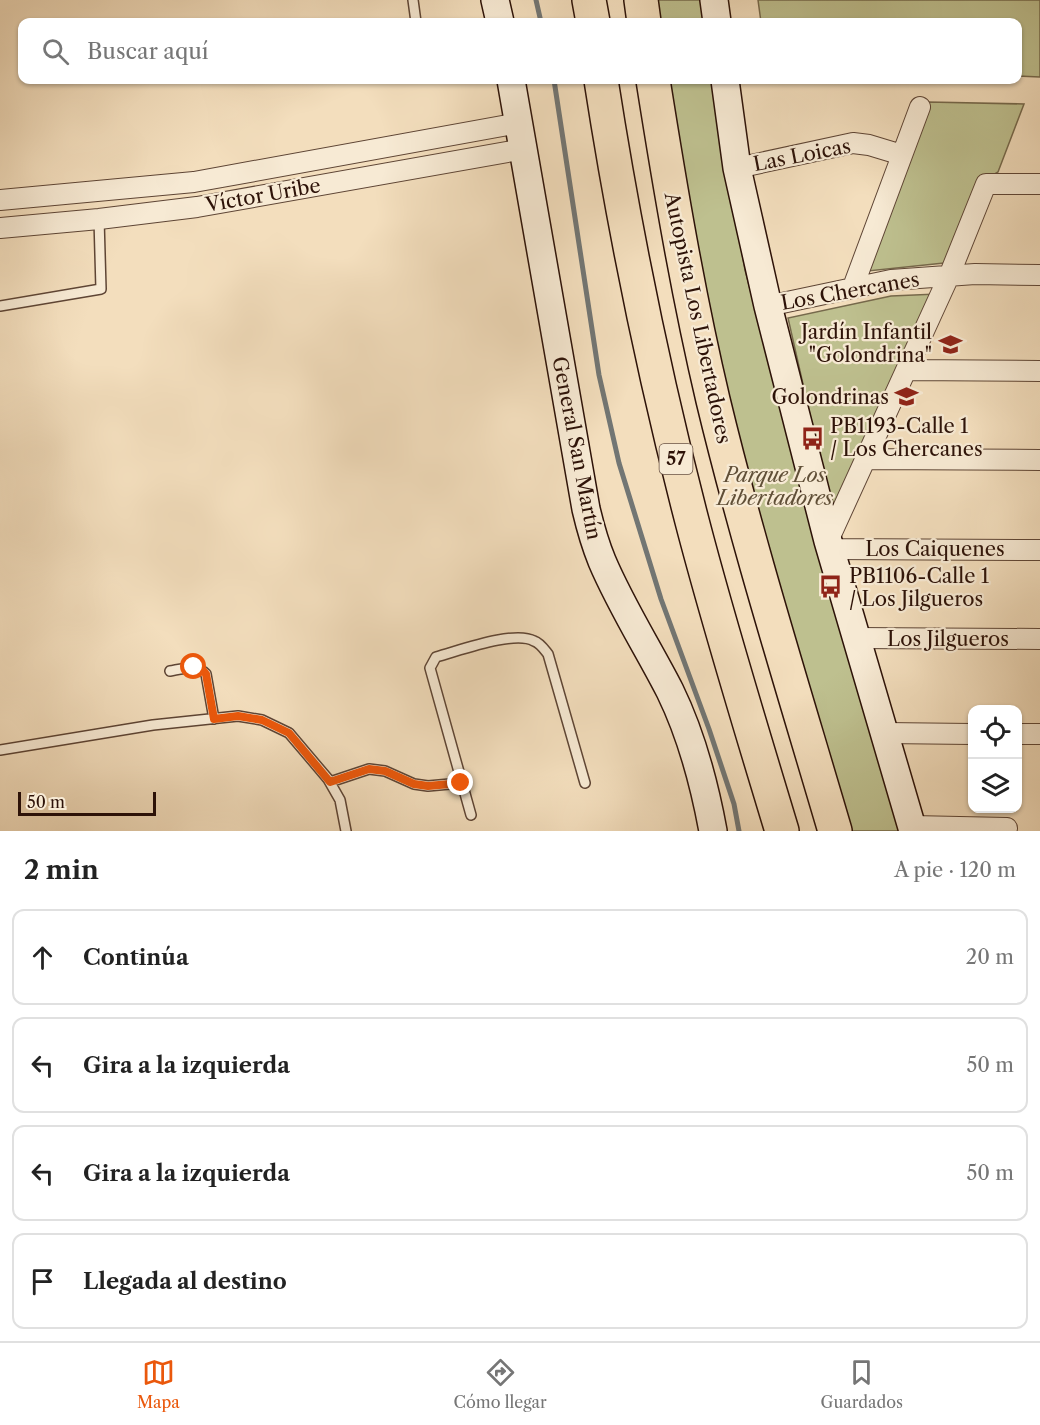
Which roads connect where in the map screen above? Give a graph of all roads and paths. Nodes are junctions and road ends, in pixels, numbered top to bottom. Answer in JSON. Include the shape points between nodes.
{"nodes":[{"id":1,"x":413,"y":0,"type":"edge"},
{"id":2,"x":495,"y":0,"type":"edge"},
{"id":3,"x":589,"y":0,"type":"edge"},
{"id":4,"x":641,"y":0,"type":"edge"},
{"id":5,"x":714,"y":0,"type":"edge"},
{"id":6,"x":415,"y":18,"type":"edge"},
{"id":7,"x":499,"y":18,"type":"edge"},
{"id":8,"x":592,"y":18,"type":"edge"},
{"id":9,"x":643,"y":18,"type":"edge"},
{"id":10,"x":716,"y":18,"type":"edge"},
{"id":11,"x":511,"y":84,"type":"edge"},
{"id":12,"x":602,"y":84,"type":"edge"},
{"id":13,"x":654,"y":84,"type":"edge"},
{"id":14,"x":726,"y":84,"type":"edge"},
{"id":15,"x":920,"y":107,"type":"dead end"},
{"id":16,"x":521,"y":136,"type":"junction"},
{"id":17,"x":902,"y":155,"type":"junction"},
{"id":18,"x":738,"y":168,"type":"junction"},
{"id":19,"x":1040,"y":184,"type":"edge"},
{"id":20,"x":98,"y":192,"type":"junction"},
{"id":21,"x":0,"y":200,"type":"edge"},
{"id":22,"x":99,"y":219,"type":"junction"},
{"id":23,"x":0,"y":228,"type":"edge"},
{"id":24,"x":1040,"y":275,"type":"edge"},
{"id":25,"x":949,"y":276,"type":"junction"},
{"id":26,"x":853,"y":287,"type":"junction"},
{"id":27,"x":0,"y":306,"type":"edge"},
{"id":28,"x":768,"y":306,"type":"junction"},
{"id":29,"x":907,"y":370,"type":"junction"},
{"id":30,"x":1040,"y":371,"type":"edge"},
{"id":31,"x":867,"y":459,"type":"junction"},
{"id":32,"x":1040,"y":460,"type":"edge"},
{"id":33,"x":829,"y":545,"type":"junction"},
{"id":34,"x":1040,"y":550,"type":"edge"},
{"id":35,"x":856,"y":638,"type":"junction"},
{"id":36,"x":1040,"y":639,"type":"edge"},
{"id":37,"x":170,"y":671,"type":"dead end"},
{"id":38,"x":214,"y":719,"type":"junction"},
{"id":39,"x":884,"y":734,"type":"junction"},
{"id":40,"x":968,"y":734,"type":"edge"},
{"id":41,"x":1022,"y":734,"type":"edge"},
{"id":42,"x":1040,"y":734,"type":"edge"},
{"id":43,"x":0,"y":750,"type":"edge"},
{"id":44,"x":330,"y":782,"type":"junction"},
{"id":45,"x":461,"y":783,"type":"junction"},
{"id":46,"x":585,"y":783,"type":"dead end"},
{"id":47,"x":471,"y":815,"type":"dead end"},
{"id":48,"x":1007,"y":828,"type":"dead end"},
{"id":49,"x":913,"y":829,"type":"edge"},
{"id":50,"x":346,"y":831,"type":"edge"},
{"id":51,"x":713,"y":831,"type":"edge"},
{"id":52,"x":782,"y":831,"type":"edge"},
{"id":53,"x":835,"y":831,"type":"edge"}],
"edges":[{"from":1,"to":6,"type":"lane"},
{"from":2,"to":7,"type":"street"},
{"from":3,"to":8,"type":"highway"},
{"from":4,"to":9,"type":"highway"},
{"from":5,"to":10,"type":"street"},
{"from":11,"to":16,"type":"street","name":"General San Martín"},
{"from":12,"to":52,"type":"highway","number":"57","via":[[630,248],[672,442],[714,603]]},
{"from":13,"to":53,"type":"highway","name":"Autopista Los Libertadores","via":[[686,272],[713,398],[748,537]]},
{"from":14,"to":18,"type":"street"},
{"from":15,"to":17,"type":"street"},
{"from":16,"to":20,"type":"street","name":"Víctor Uribe"},
{"from":16,"to":22,"type":"street","name":"Víctor Uribe","via":[[197,207]]},
{"from":16,"to":51,"type":"street","name":"General San Martín","via":[[593,537],[611,581],[686,728],[704,784]]},
{"from":17,"to":18,"type":"street","name":"Las Loicas","via":[[853,143]]},
{"from":17,"to":26,"type":"street"},
{"from":18,"to":28,"type":"street"},
{"from":19,"to":25,"type":"street","via":[[986,184]]},
{"from":20,"to":21,"type":"street","name":"Víctor Uribe"},
{"from":20,"to":22,"type":"street"},
{"from":22,"to":23,"type":"street","name":"Víctor Uribe"},
{"from":22,"to":27,"type":"lane","via":[[100,289]]},
{"from":24,"to":25,"type":"street","name":"Los Chercanes"},
{"from":25,"to":26,"type":"street","name":"Los Chercanes"},
{"from":25,"to":29,"type":"street"},
{"from":26,"to":28,"type":"street","name":"Los Chercanes"},
{"from":28,"to":33,"type":"street"},
{"from":29,"to":30,"type":"street"},
{"from":29,"to":31,"type":"street"},
{"from":31,"to":32,"type":"street"},
{"from":31,"to":33,"type":"street"},
{"from":33,"to":34,"type":"street","name":"Los Caiquenes"},
{"from":33,"to":35,"type":"street"},
{"from":35,"to":36,"type":"street","name":"Los Jilgueros"},
{"from":35,"to":39,"type":"street"},
{"from":37,"to":38,"type":"lane","via":[[201,668],[206,674]]},
{"from":38,"to":43,"type":"lane"},
{"from":38,"to":44,"type":"lane","via":[[238,716],[262,720],[289,733]]},
{"from":39,"to":40,"type":"street"},
{"from":39,"to":49,"type":"street"},
{"from":41,"to":42,"type":"street"},
{"from":44,"to":45,"type":"lane","via":[[369,769],[421,785]]},
{"from":44,"to":50,"type":"lane","via":[[340,800]]},
{"from":45,"to":46,"type":"lane","via":[[430,668],[436,657],[513,637],[534,640],[548,654]]},
{"from":45,"to":47,"type":"lane"},
{"from":48,"to":49,"type":"street"}]}
